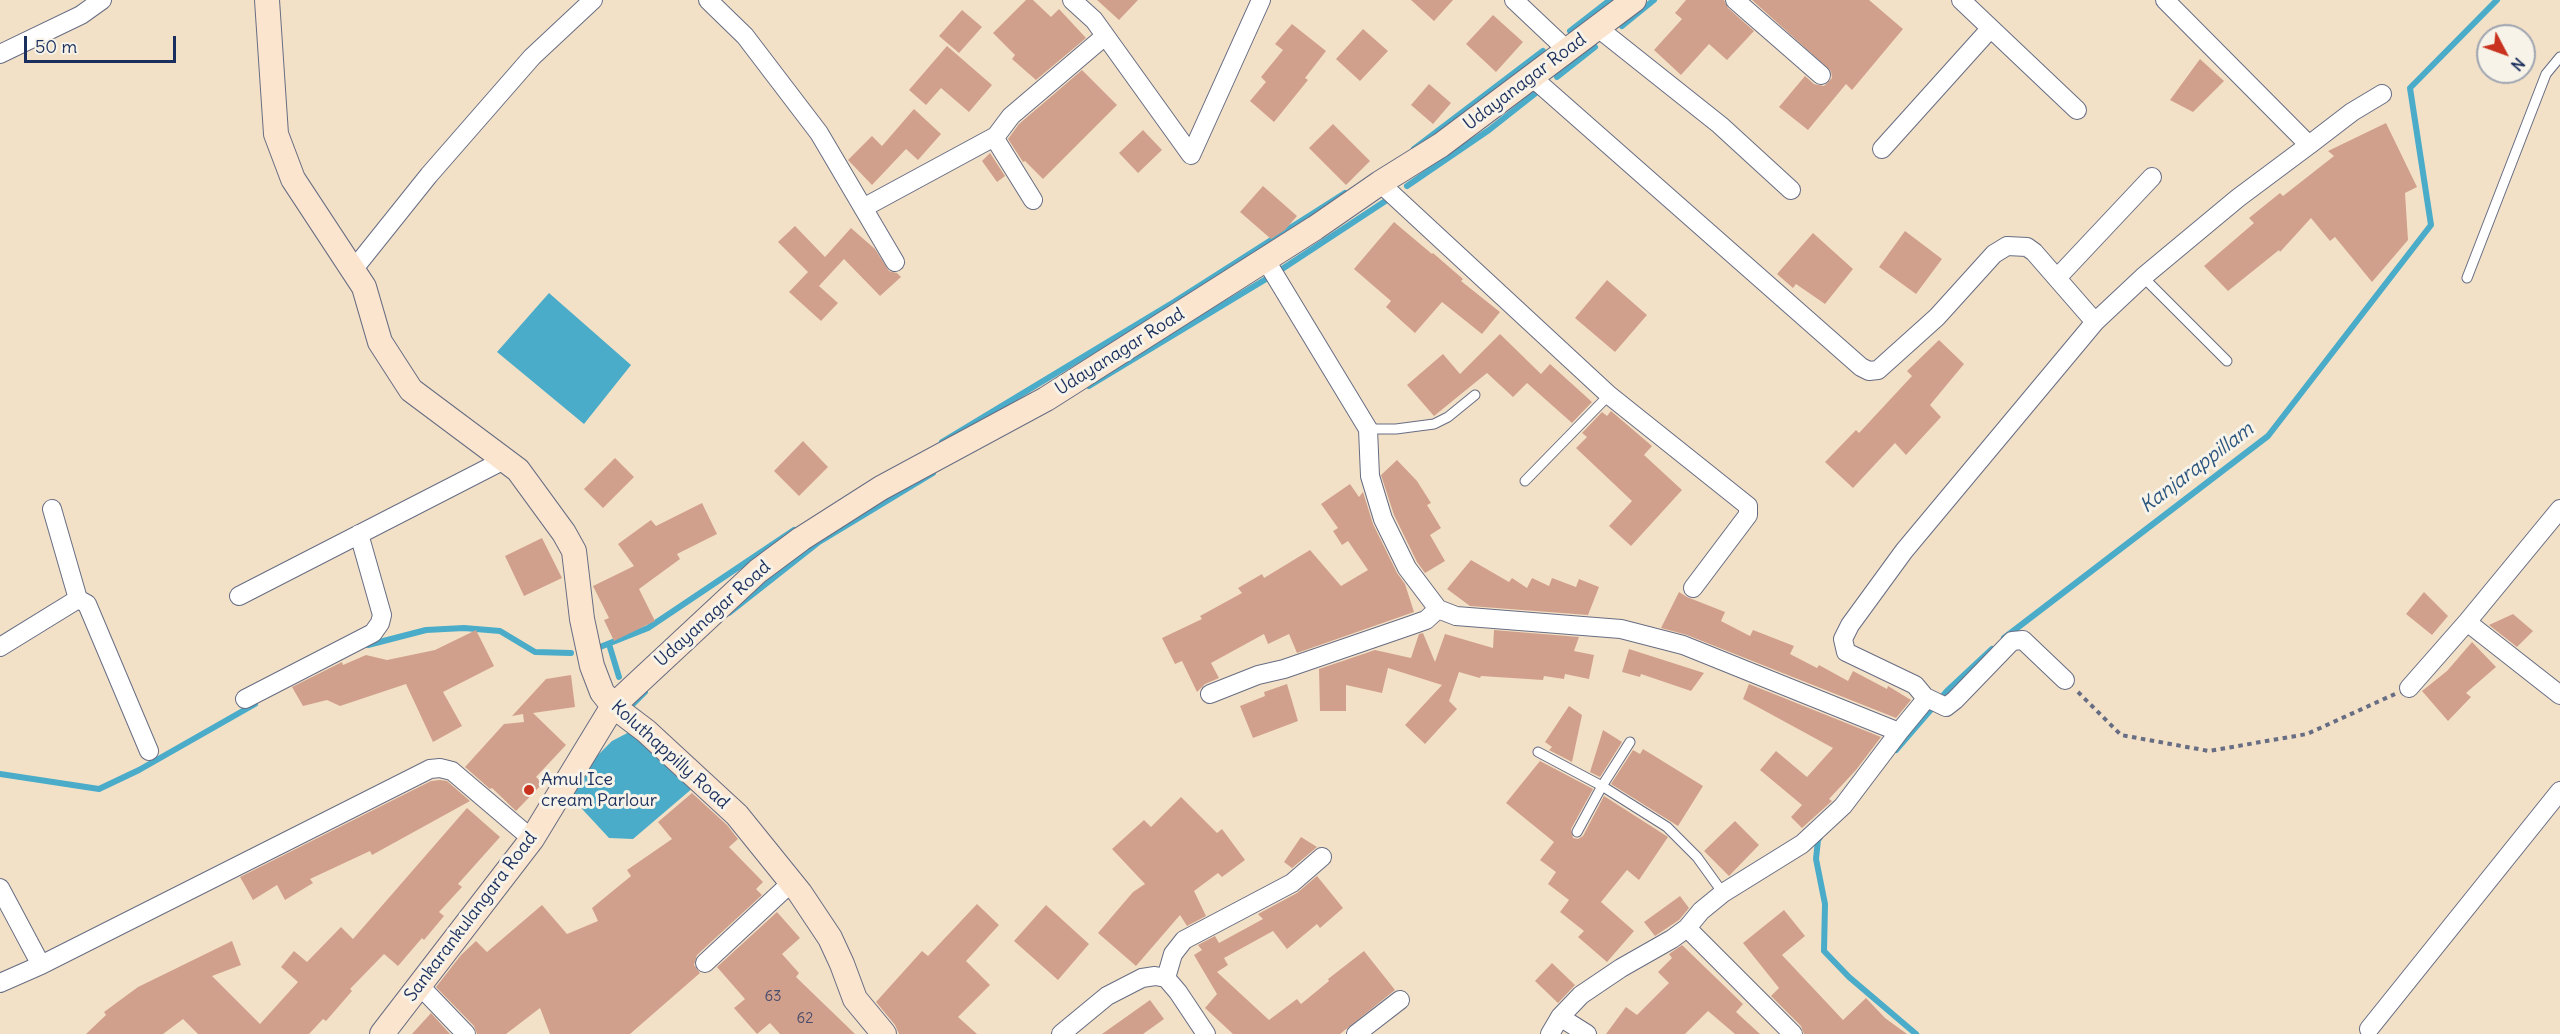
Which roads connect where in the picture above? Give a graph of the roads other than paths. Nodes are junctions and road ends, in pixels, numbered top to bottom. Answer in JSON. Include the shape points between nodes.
{"nodes":[{"id":1,"x":102,"y":0,"type":"edge"},
{"id":2,"x":267,"y":0,"type":"edge"},
{"id":3,"x":593,"y":0,"type":"edge"},
{"id":4,"x":708,"y":0,"type":"edge"},
{"id":5,"x":1072,"y":0,"type":"edge"},
{"id":6,"x":1261,"y":0,"type":"edge"},
{"id":7,"x":1514,"y":0,"type":"edge"},
{"id":8,"x":1634,"y":0,"type":"edge"},
{"id":9,"x":1735,"y":0,"type":"edge"},
{"id":10,"x":1961,"y":0,"type":"edge"},
{"id":11,"x":2165,"y":0,"type":"edge"},
{"id":12,"x":1598,"y":28,"type":"junction"},
{"id":13,"x":1990,"y":29,"type":"junction"},
{"id":14,"x":1105,"y":36,"type":"junction"},
{"id":15,"x":1568,"y":51,"type":"junction"},
{"id":16,"x":0,"y":54,"type":"edge"},
{"id":17,"x":2560,"y":57,"type":"edge"},
{"id":18,"x":1821,"y":75,"type":"dead end"},
{"id":19,"x":1533,"y":78,"type":"junction"},
{"id":20,"x":2382,"y":94,"type":"dead end"},
{"id":21,"x":2077,"y":110,"type":"dead end"},
{"id":22,"x":996,"y":136,"type":"junction"},
{"id":23,"x":2309,"y":145,"type":"junction"},
{"id":24,"x":1882,"y":149,"type":"dead end"},
{"id":25,"x":2152,"y":177,"type":"dead end"},
{"id":26,"x":1380,"y":183,"type":"junction"},
{"id":27,"x":1791,"y":190,"type":"dead end"},
{"id":28,"x":1033,"y":200,"type":"dead end"},
{"id":29,"x":863,"y":208,"type":"junction"},
{"id":30,"x":1265,"y":259,"type":"junction"},
{"id":31,"x":895,"y":262,"type":"dead end"},
{"id":32,"x":353,"y":270,"type":"junction"},
{"id":33,"x":2143,"y":277,"type":"junction"},
{"id":34,"x":2057,"y":278,"type":"junction"},
{"id":35,"x":2467,"y":278,"type":"dead end"},
{"id":36,"x":2095,"y":322,"type":"junction"},
{"id":37,"x":2227,"y":361,"type":"dead end"},
{"id":38,"x":1475,"y":395,"type":"dead end"},
{"id":39,"x":1609,"y":395,"type":"junction"},
{"id":40,"x":1368,"y":429,"type":"junction"},
{"id":41,"x":504,"y":460,"type":"junction"},
{"id":42,"x":1525,"y":481,"type":"dead end"},
{"id":43,"x":52,"y":509,"type":"dead end"},
{"id":44,"x":2560,"y":509,"type":"edge"},
{"id":45,"x":359,"y":534,"type":"junction"},
{"id":46,"x":1694,"y":588,"type":"dead end"},
{"id":47,"x":239,"y":596,"type":"dead end"},
{"id":48,"x":78,"y":599,"type":"junction"},
{"id":49,"x":1438,"y":609,"type":"junction"},
{"id":50,"x":2467,"y":622,"type":"junction"},
{"id":51,"x":0,"y":646,"type":"edge"},
{"id":52,"x":2065,"y":680,"type":"road end"},
{"id":53,"x":2409,"y":688,"type":"road end"},
{"id":54,"x":1210,"y":694,"type":"dead end"},
{"id":55,"x":2560,"y":695,"type":"edge"},
{"id":56,"x":245,"y":699,"type":"dead end"},
{"id":57,"x":1934,"y":701,"type":"junction"},
{"id":58,"x":612,"y":706,"type":"junction"},
{"id":59,"x":1899,"y":732,"type":"junction"},
{"id":60,"x":1630,"y":742,"type":"dead end"},
{"id":61,"x":149,"y":751,"type":"dead end"},
{"id":62,"x":1538,"y":752,"type":"dead end"},
{"id":63,"x":1602,"y":786,"type":"junction"},
{"id":64,"x":2560,"y":791,"type":"edge"},
{"id":65,"x":1577,"y":832,"type":"dead end"},
{"id":66,"x":532,"y":838,"type":"junction"},
{"id":67,"x":1322,"y":856,"type":"dead end"},
{"id":68,"x":792,"y":882,"type":"junction"},
{"id":69,"x":0,"y":888,"type":"edge"},
{"id":70,"x":1723,"y":892,"type":"junction"},
{"id":71,"x":1688,"y":928,"type":"junction"},
{"id":72,"x":705,"y":963,"type":"dead end"},
{"id":73,"x":41,"y":965,"type":"junction"},
{"id":74,"x":1166,"y":978,"type":"junction"},
{"id":75,"x":0,"y":983,"type":"edge"},
{"id":76,"x":419,"y":985,"type":"junction"},
{"id":77,"x":1400,"y":1000,"type":"dead end"},
{"id":78,"x":1560,"y":1017,"type":"junction"},
{"id":79,"x":2369,"y":1029,"type":"dead end"},
{"id":80,"x":382,"y":1034,"type":"edge"},
{"id":81,"x":466,"y":1034,"type":"edge"},
{"id":82,"x":884,"y":1034,"type":"edge"},
{"id":83,"x":1061,"y":1034,"type":"edge"},
{"id":84,"x":1206,"y":1034,"type":"edge"},
{"id":85,"x":1356,"y":1034,"type":"edge"},
{"id":86,"x":1550,"y":1034,"type":"edge"},
{"id":87,"x":1587,"y":1034,"type":"edge"},
{"id":88,"x":1793,"y":1034,"type":"edge"}],
"edges":[{"from":1,"to":16,"type":"street","via":[[81,15]]},
{"from":2,"to":32,"type":"street","name":"Koluthappilly Road","via":[[276,134],[293,179]]},
{"from":3,"to":32,"type":"street","via":[[532,57]]},
{"from":4,"to":29,"type":"street","via":[[745,36],[819,133]]},
{"from":5,"to":14,"type":"street"},
{"from":6,"to":14,"type":"street","via":[[1191,155]]},
{"from":7,"to":15,"type":"street"},
{"from":8,"to":12,"type":"street","name":"Udayanagar Road"},
{"from":9,"to":18,"type":"street"},
{"from":10,"to":13,"type":"street"},
{"from":11,"to":23,"type":"street"},
{"from":12,"to":15,"type":"street","name":"Udayanagar Road"},
{"from":12,"to":27,"type":"street","via":[[1720,124]]},
{"from":13,"to":21,"type":"street"},
{"from":13,"to":24,"type":"street"},
{"from":14,"to":22,"type":"street","via":[[1011,116]]},
{"from":15,"to":19,"type":"street","name":"Udayanagar Road"},
{"from":17,"to":35,"type":"lane","via":[[2546,74]]},
{"from":19,"to":26,"type":"street","name":"Udayanagar Road"},
{"from":19,"to":34,"type":"street","via":[[1869,371],[1878,370],[1937,317],[1994,254],[2007,246],[2027,247]]},
{"from":20,"to":23,"type":"street"},
{"from":22,"to":28,"type":"street"},
{"from":22,"to":29,"type":"street"},
{"from":23,"to":33,"type":"street"},
{"from":25,"to":34,"type":"street"},
{"from":26,"to":30,"type":"street","name":"Udayanagar Road"},
{"from":26,"to":39,"type":"street"},
{"from":29,"to":31,"type":"street"},
{"from":30,"to":40,"type":"street"},
{"from":30,"to":58,"type":"street","name":"Udayanagar Road","via":[[1046,399],[881,488],[801,539],[758,571]]},
{"from":32,"to":41,"type":"street","name":"Koluthappilly Road","via":[[364,287],[380,342],[411,390]]},
{"from":33,"to":36,"type":"street"},
{"from":33,"to":37,"type":"lane"},
{"from":34,"to":36,"type":"street"},
{"from":36,"to":57,"type":"street","via":[[1904,551],[1843,639],[1846,652],[1915,685]]},
{"from":38,"to":40,"type":"lane","via":[[1434,423]]},
{"from":39,"to":42,"type":"lane"},
{"from":39,"to":46,"type":"street","via":[[1748,506],[1748,515]]},
{"from":40,"to":49,"type":"street","via":[[1370,476],[1383,519],[1407,568]]},
{"from":41,"to":45,"type":"street"},
{"from":41,"to":58,"type":"street","name":"Koluthappilly Road","via":[[518,470],[574,551],[592,666]]},
{"from":43,"to":48,"type":"street"},
{"from":44,"to":50,"type":"street"},
{"from":45,"to":47,"type":"street"},
{"from":45,"to":56,"type":"street","via":[[382,615],[380,623],[373,633]]},
{"from":48,"to":51,"type":"street"},
{"from":48,"to":61,"type":"street","via":[[87,604]]},
{"from":49,"to":54,"type":"street","via":[[1426,620]]},
{"from":49,"to":59,"type":"street","via":[[1456,616],[1621,629],[1683,645]]},
{"from":50,"to":53,"type":"street"},
{"from":50,"to":55,"type":"street"},
{"from":52,"to":57,"type":"street","via":[[2023,640],[2012,641],[1955,700]]},
{"from":57,"to":59,"type":"street","via":[[1922,704]]},
{"from":58,"to":66,"type":"street","name":"Sankarankulangara Road"},
{"from":58,"to":68,"type":"street","name":"Koluthappilly Road","via":[[646,730],[737,815]]},
{"from":59,"to":70,"type":"street","via":[[1843,807],[1802,844]]},
{"from":60,"to":63,"type":"lane"},
{"from":62,"to":63,"type":"lane"},
{"from":63,"to":65,"type":"lane"},
{"from":63,"to":70,"type":"lane","via":[[1682,840]]},
{"from":64,"to":79,"type":"street"},
{"from":66,"to":73,"type":"street","via":[[452,771],[430,769]]},
{"from":66,"to":76,"type":"street","name":"Sankarankulangara Road"},
{"from":67,"to":74,"type":"street","via":[[1292,883],[1184,940],[1173,954]]},
{"from":68,"to":72,"type":"street"},
{"from":68,"to":82,"type":"street","name":"Koluthappilly Road","via":[[830,938],[855,999]]},
{"from":69,"to":73,"type":"street"},
{"from":70,"to":71,"type":"street"},
{"from":71,"to":78,"type":"street","via":[[1581,996]]},
{"from":71,"to":88,"type":"street"},
{"from":73,"to":75,"type":"street"},
{"from":74,"to":83,"type":"street","via":[[1142,978],[1126,985]]},
{"from":74,"to":84,"type":"street"},
{"from":76,"to":80,"type":"street","name":"Sankarankulangara Road"},
{"from":76,"to":81,"type":"street"},
{"from":77,"to":85,"type":"street"},
{"from":78,"to":86,"type":"street"},
{"from":78,"to":87,"type":"street"}]}
